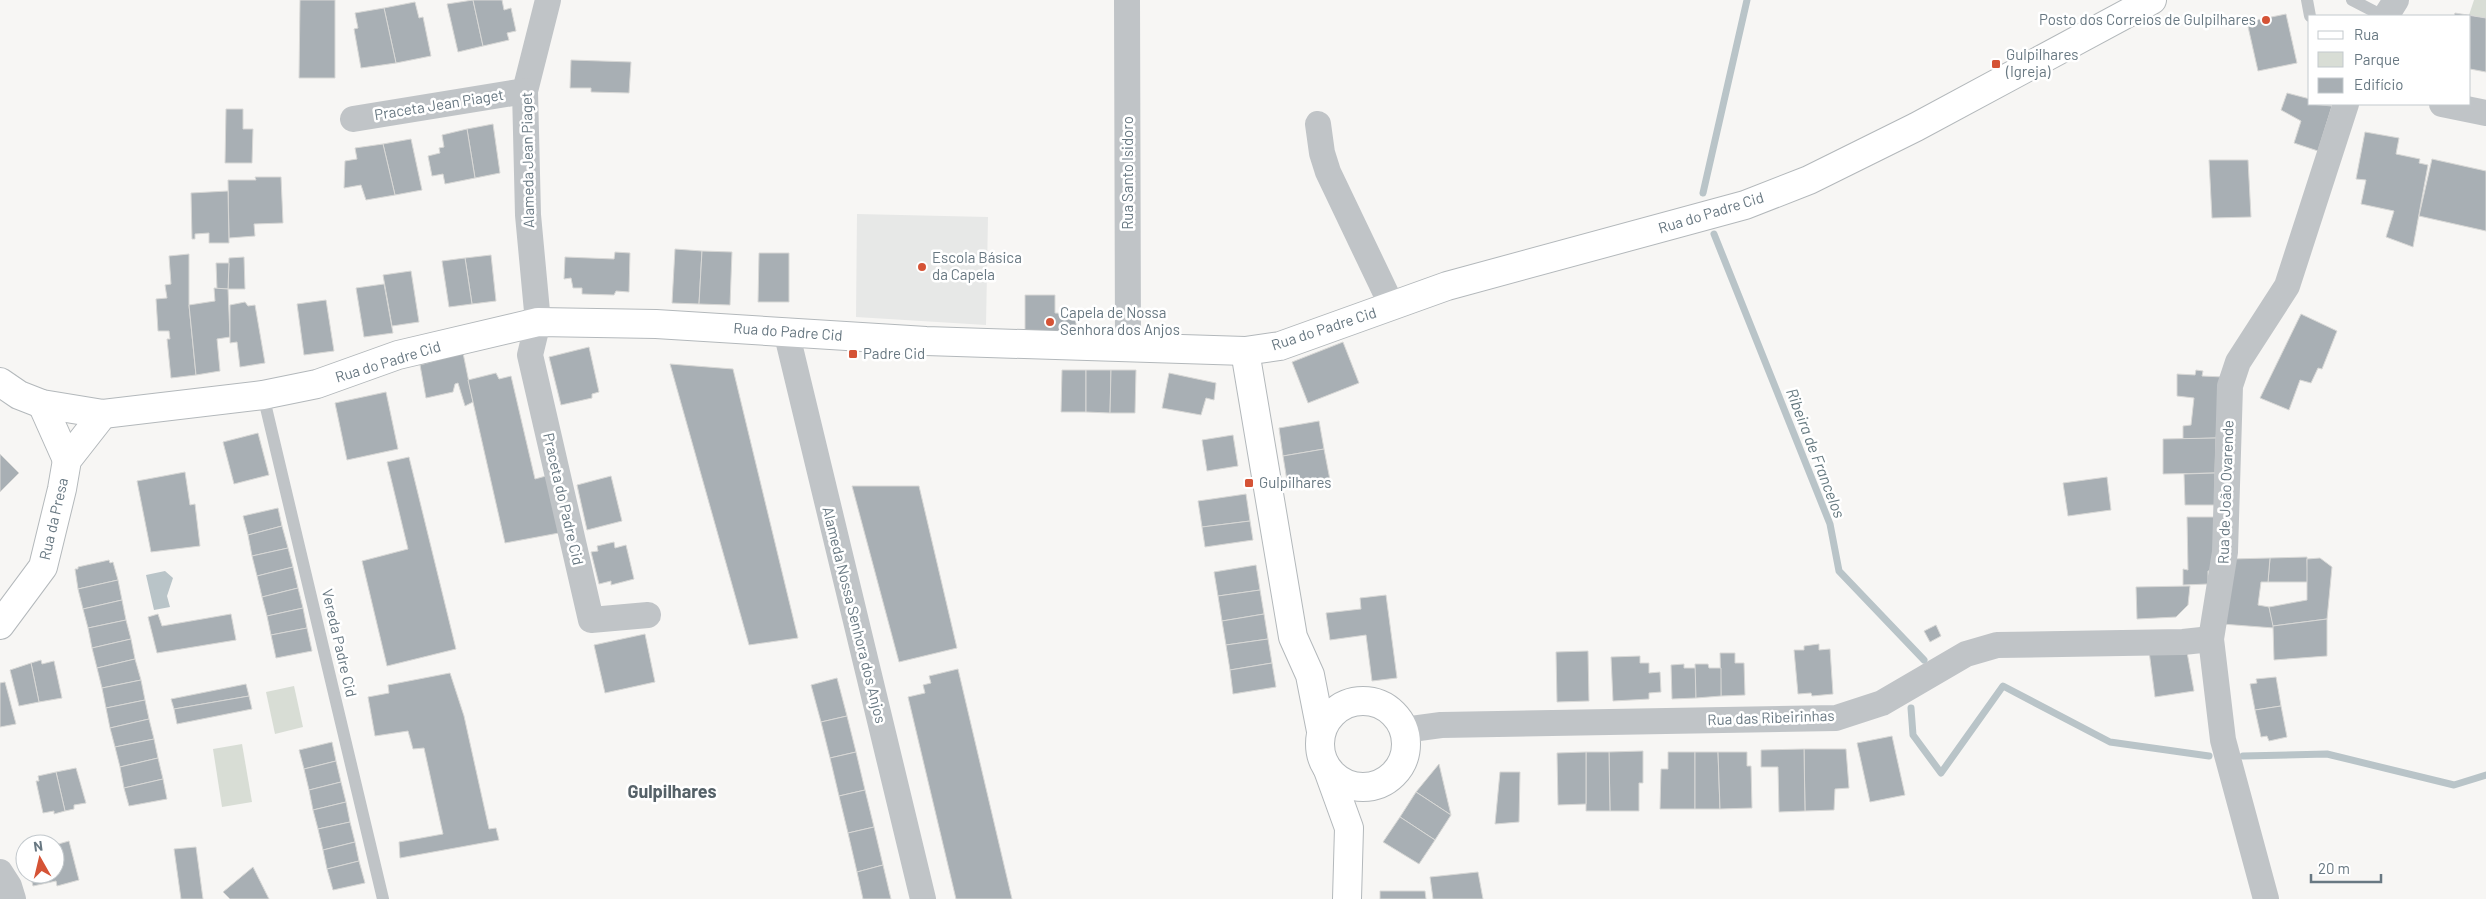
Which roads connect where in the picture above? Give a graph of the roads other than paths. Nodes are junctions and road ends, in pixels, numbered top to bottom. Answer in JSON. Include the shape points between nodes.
{"nodes":[{"id":1,"x":548,"y":0,"type":"edge"},
{"id":2,"x":1127,"y":0,"type":"edge"},
{"id":3,"x":2152,"y":0,"type":"edge"},
{"id":4,"x":2307,"y":0,"type":"edge"},
{"id":5,"x":2352,"y":0,"type":"edge"},
{"id":6,"x":2396,"y":0,"type":"edge"},
{"id":7,"x":2310,"y":15,"type":"edge"},
{"id":8,"x":2382,"y":15,"type":"edge"},
{"id":9,"x":2385,"y":15,"type":"edge"},
{"id":10,"x":525,"y":91,"type":"junction"},
{"id":11,"x":2346,"y":105,"type":"edge"},
{"id":12,"x":2446,"y":105,"type":"edge"},
{"id":13,"x":2486,"y":114,"type":"edge"},
{"id":14,"x":353,"y":119,"type":"dead end"},
{"id":15,"x":1318,"y":124,"type":"dead end"},
{"id":16,"x":1392,"y":306,"type":"junction"},
{"id":17,"x":538,"y":322,"type":"junction"},
{"id":18,"x":786,"y":331,"type":"junction"},
{"id":19,"x":1128,"y":346,"type":"junction"},
{"id":20,"x":1245,"y":351,"type":"junction"},
{"id":21,"x":0,"y":382,"type":"edge"},
{"id":22,"x":263,"y":395,"type":"junction"},
{"id":23,"x":42,"y":404,"type":"junction"},
{"id":24,"x":103,"y":414,"type":"junction"},
{"id":25,"x":67,"y":460,"type":"junction"},
{"id":26,"x":648,"y":615,"type":"dead end"},
{"id":27,"x":0,"y":625,"type":"edge"},
{"id":28,"x":2211,"y":639,"type":"junction"},
{"id":29,"x":1310,"y":675,"type":"junction"},
{"id":30,"x":1362,"y":701,"type":"junction"},
{"id":31,"x":1404,"y":730,"type":"junction"},
{"id":32,"x":1321,"y":731,"type":"junction"},
{"id":33,"x":1328,"y":770,"type":"junction"},
{"id":34,"x":1377,"y":786,"type":"junction"},
{"id":35,"x":1349,"y":828,"type":"junction"},
{"id":36,"x":0,"y":872,"type":"edge"},
{"id":37,"x":13,"y":899,"type":"edge"},
{"id":38,"x":383,"y":899,"type":"edge"},
{"id":39,"x":923,"y":899,"type":"edge"},
{"id":40,"x":1347,"y":899,"type":"edge"},
{"id":41,"x":2266,"y":899,"type":"edge"}],
"edges":[{"from":1,"to":10,"type":"street","name":"Alameda Jean Piaget"},
{"from":2,"to":19,"type":"street","name":"Rua Santo Isidoro"},
{"from":3,"to":16,"type":"street","name":"Rua do Padre Cid","via":[[1916,127],[1809,180],[1745,205],[1447,286]]},
{"from":4,"to":7,"type":"lane"},
{"from":5,"to":8,"type":"lane"},
{"from":6,"to":9,"type":"street"},
{"from":10,"to":14,"type":"street","name":"Praceta Jean Piaget"},
{"from":10,"to":17,"type":"street","name":"Alameda Jean Piaget","via":[[528,215]]},
{"from":11,"to":28,"type":"street","name":"Rua de João Ovarende","via":[[2288,286],[2238,362],[2230,386],[2225,552]]},
{"from":12,"to":13,"type":"street"},
{"from":15,"to":16,"type":"street","via":[[1328,172]]},
{"from":16,"to":20,"type":"street","name":"Rua do Padre Cid","via":[[1280,346]]},
{"from":17,"to":18,"type":"street","name":"Rua do Padre Cid"},
{"from":17,"to":22,"type":"street","name":"Rua do Padre Cid","via":[[398,355],[317,384]]},
{"from":17,"to":26,"type":"street","name":"Praceta do Padre Cid","via":[[530,355],[591,620]]},
{"from":18,"to":19,"type":"street","name":"Rua do Padre Cid","via":[[926,341]]},
{"from":18,"to":39,"type":"street","name":"Alameda Nossa Senhora dos Anjos"},
{"from":19,"to":20,"type":"street","name":"Rua do Padre Cid"},
{"from":20,"to":29,"type":"street","via":[[1293,637]]},
{"from":21,"to":23,"type":"street","name":"Rua do Padre Cid","via":[[19,395]]},
{"from":22,"to":24,"type":"street","name":"Rua do Padre Cid"},
{"from":22,"to":38,"type":"lane","name":"Vereda Padre Cid"},
{"from":23,"to":24,"type":"street","name":"Rua do Padre Cid"},
{"from":23,"to":25,"type":"street","name":"Rua da Presa"},
{"from":24,"to":25,"type":"street","name":"Rua da Presa"},
{"from":25,"to":27,"type":"street","name":"Rua da Presa","via":[[43,567]]},
{"from":28,"to":31,"type":"street","name":"Rua das Ribeirinhas","via":[[1997,645],[1966,654],[1882,703],[1836,718],[1441,725]]},
{"from":28,"to":41,"type":"street","name":"Rua de João Ovarende","via":[[2223,740]]},
{"from":29,"to":30,"type":"street"},
{"from":29,"to":32,"type":"street"},
{"from":30,"to":31,"type":"street","via":[[1376,702],[1388,709]]},
{"from":30,"to":32,"type":"street","via":[[1349,703],[1337,710]]},
{"from":31,"to":34,"type":"street","via":[[1406,750],[1399,770]]},
{"from":32,"to":33,"type":"street","via":[[1319,745]]},
{"from":33,"to":34,"type":"street","via":[[1350,786]]},
{"from":33,"to":35,"type":"street"},
{"from":34,"to":35,"type":"street"},
{"from":35,"to":40,"type":"street"},
{"from":36,"to":37,"type":"street"}]}
